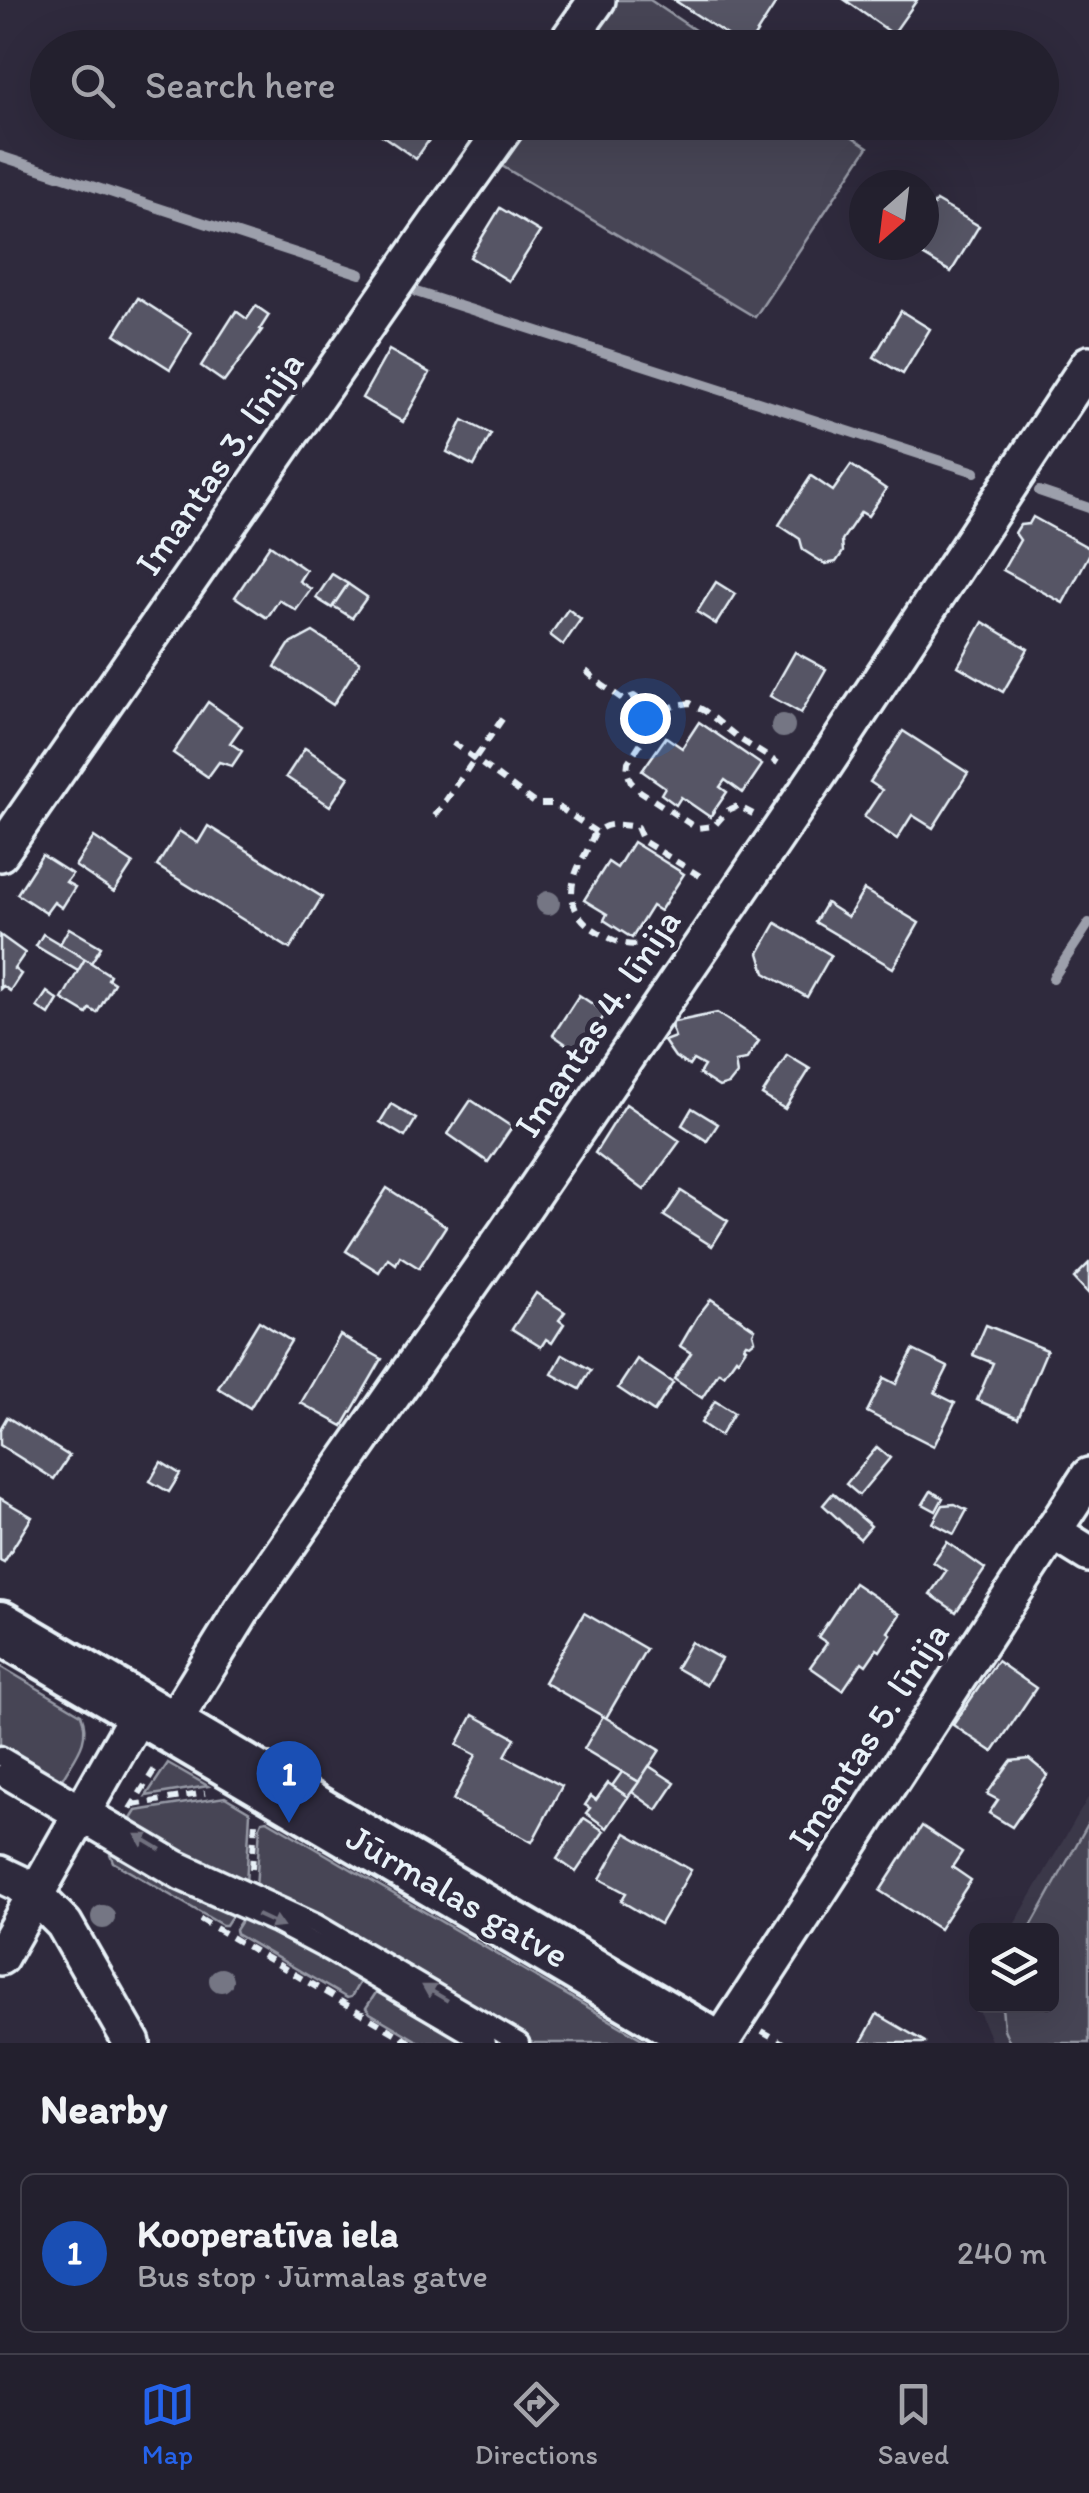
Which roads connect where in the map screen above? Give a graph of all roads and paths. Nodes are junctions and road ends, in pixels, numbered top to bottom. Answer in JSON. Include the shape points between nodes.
{"nodes":[{"id":1,"x":597,"y":0,"type":"edge"},
{"id":2,"x":576,"y":30,"type":"edge"},
{"id":3,"x":496,"y":140,"type":"edge"},
{"id":4,"x":1089,"y":364,"type":"edge"},
{"id":5,"x":586,"y":671,"type":"dead end"},
{"id":6,"x":658,"y":712,"type":"junction"},
{"id":7,"x":506,"y":715,"type":"dead end"},
{"id":8,"x":453,"y":743,"type":"dead end"},
{"id":9,"x":474,"y":760,"type":"junction"},
{"id":10,"x":778,"y":764,"type":"dead end"},
{"id":11,"x":746,"y":810,"type":"dead end"},
{"id":12,"x":434,"y":816,"type":"dead end"},
{"id":13,"x":596,"y":832,"type":"junction"},
{"id":14,"x":0,"y":853,"type":"edge"},
{"id":15,"x":700,"y":876,"type":"dead end"},
{"id":16,"x":653,"y":941,"type":"dead end"},
{"id":17,"x":1089,"y":1476,"type":"edge"},
{"id":18,"x":1052,"y":1532,"type":"junction"},
{"id":19,"x":1089,"y":1554,"type":"edge"},
{"id":20,"x":0,"y":1627,"type":"edge"},
{"id":21,"x":155,"y":1718,"type":"junction"},
{"id":22,"x":0,"y":1756,"type":"edge"},
{"id":23,"x":0,"y":1776,"type":"edge"},
{"id":24,"x":213,"y":1792,"type":"dead end"},
{"id":25,"x":132,"y":1806,"type":"dead end"},
{"id":26,"x":82,"y":1813,"type":"junction"},
{"id":27,"x":0,"y":1874,"type":"edge"},
{"id":28,"x":35,"y":1895,"type":"junction"},
{"id":29,"x":198,"y":1919,"type":"dead end"},
{"id":30,"x":0,"y":1957,"type":"edge"},
{"id":31,"x":132,"y":2043,"type":"edge"},
{"id":32,"x":412,"y":2043,"type":"edge"},
{"id":33,"x":486,"y":2043,"type":"edge"},
{"id":34,"x":519,"y":2043,"type":"edge"},
{"id":35,"x":710,"y":2043,"type":"edge"},
{"id":36,"x":720,"y":2043,"type":"edge"}],
"edges":[{"from":1,"to":2,"type":"street"},
{"from":3,"to":14,"type":"street","name":"Imantas 3. līnija"},
{"from":4,"to":21,"type":"street","name":"Imantas 4. līnija","via":[[506,1233],[244,1609]]},
{"from":5,"to":6,"type":"path","via":[[624,700],[634,696]]},
{"from":6,"to":10,"type":"path","via":[[690,703]]},
{"from":6,"to":11,"type":"path","via":[[628,762],[640,791],[696,828],[714,826],[730,808]]},
{"from":7,"to":9,"type":"path"},
{"from":8,"to":9,"type":"path"},
{"from":9,"to":12,"type":"path"},
{"from":9,"to":13,"type":"path","via":[[536,804],[554,804]]},
{"from":13,"to":15,"type":"path","via":[[617,824],[637,828],[643,840]]},
{"from":13,"to":16,"type":"path","via":[[573,882],[580,920],[622,944]]},
{"from":17,"to":18,"type":"street","name":"Imantas 5. līnija"},
{"from":18,"to":19,"type":"street"},
{"from":18,"to":36,"type":"street","name":"Imantas 5. līnija"},
{"from":20,"to":21,"type":"main road","name":"Jūrmalas gatve"},
{"from":21,"to":26,"type":"street","name":"Imantas 4. līnija"},
{"from":21,"to":35,"type":"main road","name":"Jūrmalas gatve"},
{"from":22,"to":26,"type":"lane"},
{"from":23,"to":26,"type":"lane"},
{"from":24,"to":25,"type":"path"},
{"from":26,"to":28,"type":"street","name":"Imantas 4. līnija"},
{"from":26,"to":33,"type":"lane","one_way":true,"via":[[179,1880],[328,1950]]},
{"from":34,"to":26,"type":"lane","one_way":true,"via":[[316,1924]]},
{"from":27,"to":28,"type":"street"},
{"from":28,"to":30,"type":"street","name":"Imantas 4. līnija"},
{"from":28,"to":31,"type":"street","via":[[64,1924]]},
{"from":29,"to":32,"type":"path"}]}
